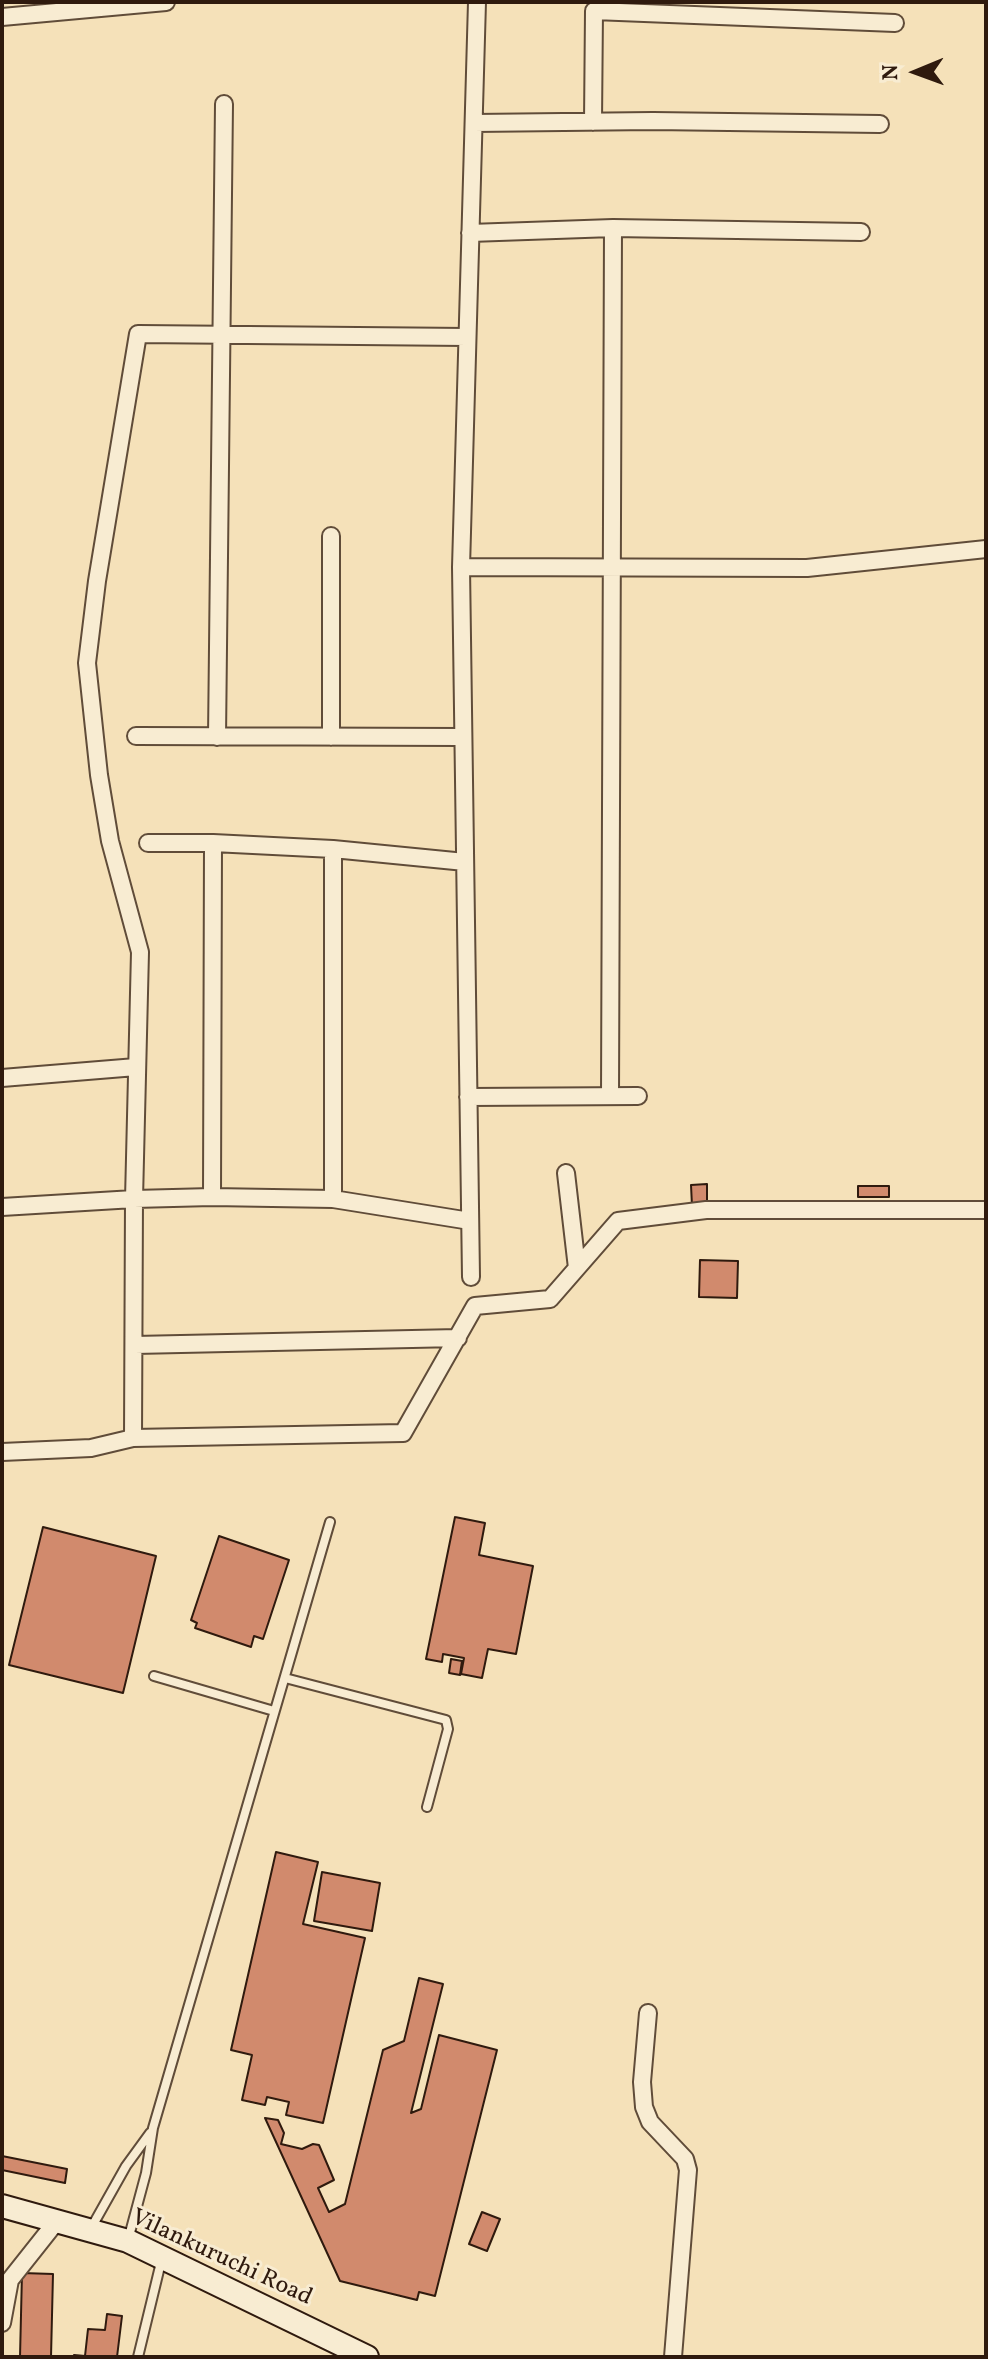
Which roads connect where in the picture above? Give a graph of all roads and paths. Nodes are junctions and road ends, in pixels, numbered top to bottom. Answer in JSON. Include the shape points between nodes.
{"nodes":[{"id":1,"x":166,"y":2,"type":"edge"},
{"id":2,"x":477,"y":2,"type":"edge"},
{"id":3,"x":2,"y":17,"type":"edge"},
{"id":4,"x":895,"y":23,"type":"dead end"},
{"id":5,"x":224,"y":104,"type":"dead end"},
{"id":6,"x":593,"y":122,"type":"junction"},
{"id":7,"x":474,"y":123,"type":"junction"},
{"id":8,"x":880,"y":124,"type":"dead end"},
{"id":9,"x":613,"y":228,"type":"junction"},
{"id":10,"x":861,"y":232,"type":"dead end"},
{"id":11,"x":470,"y":233,"type":"junction"},
{"id":12,"x":222,"y":335,"type":"junction"},
{"id":13,"x":467,"y":337,"type":"junction"},
{"id":14,"x":331,"y":536,"type":"dead end"},
{"id":15,"x":986,"y":549,"type":"edge"},
{"id":16,"x":461,"y":567,"type":"junction"},
{"id":17,"x":612,"y":567,"type":"junction"},
{"id":18,"x":136,"y":736,"type":"dead end"},
{"id":19,"x":217,"y":737,"type":"junction"},
{"id":20,"x":331,"y":737,"type":"junction"},
{"id":21,"x":463,"y":737,"type":"junction"},
{"id":22,"x":148,"y":843,"type":"dead end"},
{"id":23,"x":213,"y":843,"type":"junction"},
{"id":24,"x":333,"y":849,"type":"junction"},
{"id":25,"x":465,"y":862,"type":"junction"},
{"id":26,"x":136,"y":1067,"type":"junction"},
{"id":27,"x":2,"y":1078,"type":"edge"},
{"id":28,"x":610,"y":1096,"type":"junction"},
{"id":29,"x":638,"y":1096,"type":"dead end"},
{"id":30,"x":468,"y":1097,"type":"junction"},
{"id":31,"x":566,"y":1173,"type":"dead end"},
{"id":32,"x":212,"y":1197,"type":"junction"},
{"id":33,"x":134,"y":1199,"type":"junction"},
{"id":34,"x":333,"y":1199,"type":"junction"},
{"id":35,"x":2,"y":1207,"type":"edge"},
{"id":36,"x":986,"y":1210,"type":"edge"},
{"id":37,"x":470,"y":1221,"type":"junction"},
{"id":38,"x":577,"y":1268,"type":"junction"},
{"id":39,"x":471,"y":1277,"type":"dead end"},
{"id":40,"x":458,"y":1338,"type":"junction"},
{"id":41,"x":135,"y":1345,"type":"junction"},
{"id":42,"x":133,"y":1438,"type":"junction"},
{"id":43,"x":2,"y":1452,"type":"edge"},
{"id":44,"x":330,"y":1522,"type":"dead end"},
{"id":45,"x":154,"y":1676,"type":"dead end"},
{"id":46,"x":285,"y":1678,"type":"junction"},
{"id":47,"x":274,"y":1711,"type":"junction"},
{"id":48,"x":427,"y":1807,"type":"dead end"},
{"id":49,"x":648,"y":2013,"type":"dead end"},
{"id":50,"x":153,"y":2128,"type":"junction"},
{"id":51,"x":2,"y":2206,"type":"edge"},
{"id":52,"x":56,"y":2222,"type":"junction"},
{"id":53,"x":90,"y":2231,"type":"junction"},
{"id":54,"x":128,"y":2241,"type":"junction"},
{"id":55,"x":162,"y":2257,"type":"junction"},
{"id":56,"x":2,"y":2323,"type":"edge"},
{"id":57,"x":138,"y":2357,"type":"edge"},
{"id":58,"x":367,"y":2357,"type":"edge"},
{"id":59,"x":673,"y":2357,"type":"edge"}],
"edges":[{"from":1,"to":3,"type":"street"},
{"from":2,"to":7,"type":"street"},
{"from":4,"to":6,"type":"street","via":[[594,11]]},
{"from":5,"to":12,"type":"street"},
{"from":6,"to":7,"type":"street"},
{"from":6,"to":8,"type":"street"},
{"from":7,"to":11,"type":"street"},
{"from":9,"to":10,"type":"street"},
{"from":9,"to":11,"type":"street"},
{"from":9,"to":17,"type":"street"},
{"from":11,"to":13,"type":"street"},
{"from":12,"to":13,"type":"street"},
{"from":12,"to":19,"type":"street"},
{"from":12,"to":26,"type":"street","via":[[138,334],[87,663],[110,841],[140,952]]},
{"from":13,"to":16,"type":"street"},
{"from":14,"to":20,"type":"street"},
{"from":15,"to":17,"type":"street","via":[[807,568]]},
{"from":16,"to":17,"type":"street"},
{"from":16,"to":21,"type":"street"},
{"from":17,"to":28,"type":"street"},
{"from":18,"to":19,"type":"street"},
{"from":19,"to":20,"type":"street"},
{"from":20,"to":21,"type":"street"},
{"from":21,"to":25,"type":"street"},
{"from":22,"to":23,"type":"street"},
{"from":23,"to":24,"type":"street"},
{"from":23,"to":32,"type":"street"},
{"from":24,"to":25,"type":"street"},
{"from":24,"to":34,"type":"street"},
{"from":25,"to":30,"type":"street"},
{"from":26,"to":27,"type":"street"},
{"from":26,"to":33,"type":"street"},
{"from":28,"to":29,"type":"street"},
{"from":28,"to":30,"type":"street"},
{"from":30,"to":37,"type":"street"},
{"from":31,"to":38,"type":"street"},
{"from":32,"to":33,"type":"street"},
{"from":32,"to":34,"type":"street"},
{"from":33,"to":35,"type":"street"},
{"from":33,"to":41,"type":"street"},
{"from":34,"to":37,"type":"street"},
{"from":36,"to":38,"type":"street","via":[[706,1210],[618,1221]]},
{"from":37,"to":39,"type":"street"},
{"from":38,"to":40,"type":"street","via":[[550,1299],[475,1306]]},
{"from":40,"to":41,"type":"street"},
{"from":40,"to":42,"type":"street","via":[[403,1433]]},
{"from":41,"to":42,"type":"street"},
{"from":42,"to":43,"type":"street","via":[[91,1448]]},
{"from":44,"to":46,"type":"lane"},
{"from":45,"to":47,"type":"lane"},
{"from":46,"to":47,"type":"lane"},
{"from":46,"to":48,"type":"lane","via":[[446,1720]]},
{"from":47,"to":50,"type":"lane"},
{"from":49,"to":59,"type":"street","via":[[644,2107],[688,2170]]},
{"from":50,"to":53,"type":"lane"},
{"from":50,"to":54,"type":"lane"},
{"from":51,"to":52,"type":"street","name":"Vilankuruchi Road"},
{"from":52,"to":53,"type":"street","name":"Vilankuruchi Road"},
{"from":52,"to":56,"type":"street","via":[[10,2280]]},
{"from":53,"to":54,"type":"street","name":"Vilankuruchi Road"},
{"from":54,"to":55,"type":"street","name":"Vilankuruchi Road"},
{"from":55,"to":57,"type":"lane"},
{"from":55,"to":58,"type":"street","name":"Vilankuruchi Road"}]}
